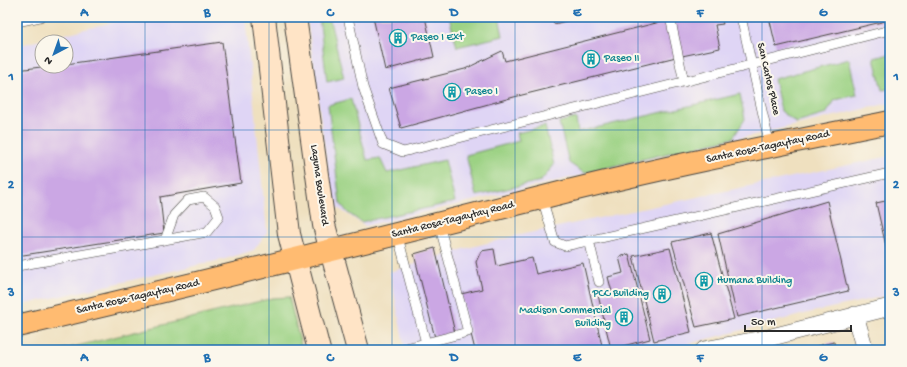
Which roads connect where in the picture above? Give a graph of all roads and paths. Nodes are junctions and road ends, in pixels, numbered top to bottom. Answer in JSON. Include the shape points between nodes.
{"nodes":[{"id":1,"x":40,"y":17,"type":"edge"},
{"id":2,"x":264,"y":17,"type":"edge"},
{"id":3,"x":295,"y":17,"type":"edge"},
{"id":4,"x":348,"y":17,"type":"edge"},
{"id":5,"x":670,"y":17,"type":"edge"},
{"id":6,"x":741,"y":17,"type":"edge"},
{"id":7,"x":17,"y":22,"type":"edge"},
{"id":8,"x":890,"y":30,"type":"edge"},
{"id":9,"x":753,"y":63,"type":"junction"},
{"id":10,"x":684,"y":82,"type":"junction"},
{"id":11,"x":890,"y":122,"type":"edge"},
{"id":12,"x":770,"y":146,"type":"junction"},
{"id":13,"x":890,"y":173,"type":"edge"},
{"id":14,"x":542,"y":198,"type":"junction"},
{"id":15,"x":439,"y":224,"type":"junction"},
{"id":16,"x":397,"y":233,"type":"junction"},
{"id":17,"x":166,"y":240,"type":"junction"},
{"id":18,"x":590,"y":240,"type":"junction"},
{"id":19,"x":331,"y":251,"type":"junction"},
{"id":20,"x":295,"y":260,"type":"junction"},
{"id":21,"x":17,"y":266,"type":"edge"},
{"id":22,"x":600,"y":282,"type":"dead end"},
{"id":23,"x":890,"y":306,"type":"edge"},
{"id":24,"x":855,"y":315,"type":"junction"},
{"id":25,"x":17,"y":326,"type":"edge"},
{"id":26,"x":426,"y":343,"type":"junction"},
{"id":27,"x":769,"y":344,"type":"edge"},
{"id":28,"x":319,"y":350,"type":"edge"},
{"id":29,"x":358,"y":350,"type":"edge"},
{"id":30,"x":398,"y":350,"type":"edge"},
{"id":31,"x":704,"y":350,"type":"edge"},
{"id":32,"x":865,"y":350,"type":"edge"}],
"edges":[{"from":1,"to":7,"type":"lane"},
{"from":2,"to":20,"type":"main road","via":[[289,234]]},
{"from":3,"to":19,"type":"main road","name":"Laguna Boulevard","via":[[324,225]]},
{"from":4,"to":10,"type":"lane","via":[[363,87],[383,144],[403,152]]},
{"from":5,"to":10,"type":"lane"},
{"from":6,"to":9,"type":"lane","name":"San Carlos Place"},
{"from":8,"to":9,"type":"lane"},
{"from":9,"to":10,"type":"lane"},
{"from":9,"to":12,"type":"lane","name":"San Carlos Place"},
{"from":11,"to":12,"type":"main road","name":"Santa Rosa-Tagaytay Road"},
{"from":12,"to":14,"type":"main road","name":"Santa Rosa-Tagaytay Road"},
{"from":13,"to":18,"type":"lane"},
{"from":14,"to":15,"type":"main road","name":"Santa Rosa-Tagaytay Road"},
{"from":14,"to":18,"type":"lane","via":[[555,242],[565,246]]},
{"from":15,"to":16,"type":"main road","name":"Santa Rosa-Tagaytay Road"},
{"from":15,"to":26,"type":"lane","via":[[468,332]]},
{"from":16,"to":19,"type":"main road","name":"Santa Rosa-Tagaytay Road"},
{"from":16,"to":26,"type":"lane"},
{"from":17,"to":17,"type":"lane","via":[[207,232],[219,217],[215,206],[204,197],[188,200],[174,215]]},
{"from":17,"to":21,"type":"lane"},
{"from":18,"to":22,"type":"lane"},
{"from":19,"to":20,"type":"main road","name":"Santa Rosa-Tagaytay Road"},
{"from":19,"to":29,"type":"main road","name":"Laguna Boulevard"},
{"from":20,"to":25,"type":"main road","name":"Santa Rosa-Tagaytay Road"},
{"from":20,"to":28,"type":"main road"},
{"from":23,"to":24,"type":"street"},
{"from":24,"to":27,"type":"street"},
{"from":24,"to":32,"type":"street"},
{"from":26,"to":30,"type":"lane"},
{"from":27,"to":31,"type":"street"}]}
